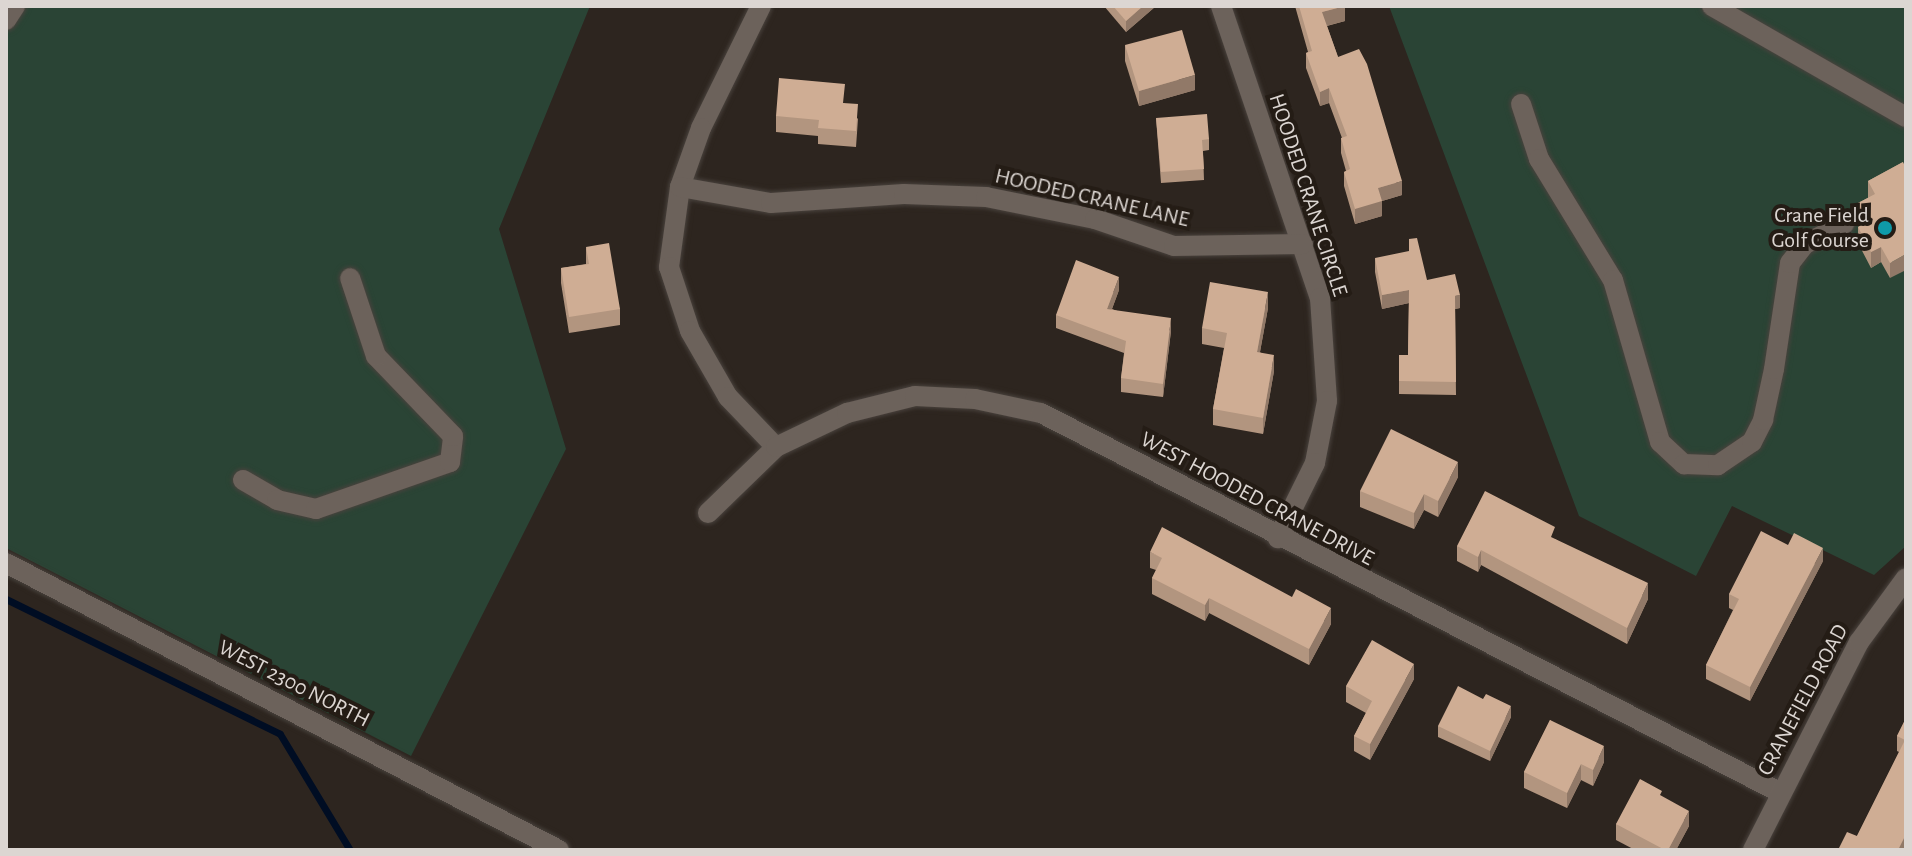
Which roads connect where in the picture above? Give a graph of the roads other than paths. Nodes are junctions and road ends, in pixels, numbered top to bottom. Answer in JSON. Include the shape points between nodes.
{"nodes":[{"id":1,"x":15,"y":6,"type":"edge"},
{"id":2,"x":761,"y":6,"type":"edge"},
{"id":3,"x":1221,"y":6,"type":"edge"},
{"id":4,"x":1712,"y":6,"type":"edge"},
{"id":5,"x":6,"y":20,"type":"edge"},
{"id":6,"x":1521,"y":104,"type":"dead end"},
{"id":7,"x":1906,"y":117,"type":"edge"},
{"id":8,"x":680,"y":187,"type":"junction"},
{"id":9,"x":1844,"y":224,"type":"dead end"},
{"id":10,"x":1303,"y":244,"type":"junction"},
{"id":11,"x":350,"y":278,"type":"dead end"},
{"id":12,"x":776,"y":447,"type":"junction"},
{"id":13,"x":243,"y":480,"type":"dead end"},
{"id":14,"x":708,"y":513,"type":"dead end"},
{"id":15,"x":1278,"y":538,"type":"junction"},
{"id":16,"x":6,"y":563,"type":"edge"},
{"id":17,"x":1906,"y":578,"type":"edge"},
{"id":18,"x":1781,"y":793,"type":"junction"},
{"id":19,"x":559,"y":850,"type":"edge"},
{"id":20,"x":1753,"y":850,"type":"edge"}],
"edges":[{"from":1,"to":5,"type":"street"},
{"from":2,"to":8,"type":"street","via":[[701,128]]},
{"from":3,"to":10,"type":"street","name":"HOODED CRANE CIRCLE"},
{"from":4,"to":7,"type":"street"},
{"from":6,"to":9,"type":"street","via":[[1539,159],[1613,280],[1660,442],[1684,464],[1718,465],[1752,442],[1763,420],[1774,369],[1790,263],[1805,244]]},
{"from":8,"to":10,"type":"street","name":"HOODED CRANE LANE","via":[[771,203],[904,194],[986,197],[1095,219],[1174,246]]},
{"from":8,"to":12,"type":"street","via":[[669,267],[690,331],[728,397]]},
{"from":10,"to":15,"type":"street","name":"HOODED CRANE CIRCLE","via":[[1320,298],[1327,401],[1315,463]]},
{"from":11,"to":13,"type":"street","via":[[385,369],[453,436],[450,462],[316,509],[277,500]]},
{"from":12,"to":14,"type":"street","name":"WEST HOODED CRANE DRIVE"},
{"from":12,"to":15,"type":"street","name":"WEST HOODED CRANE DRIVE","via":[[847,413],[915,396],[975,399],[1041,413]]},
{"from":15,"to":18,"type":"street","name":"WEST HOODED CRANE DRIVE"},
{"from":16,"to":19,"type":"street","name":"WEST 2300 NORTH"},
{"from":17,"to":18,"type":"street","name":"CRANEFIELD ROAD","via":[[1859,642]]},
{"from":18,"to":20,"type":"street","name":"CRANEFIELD ROAD"}]}
